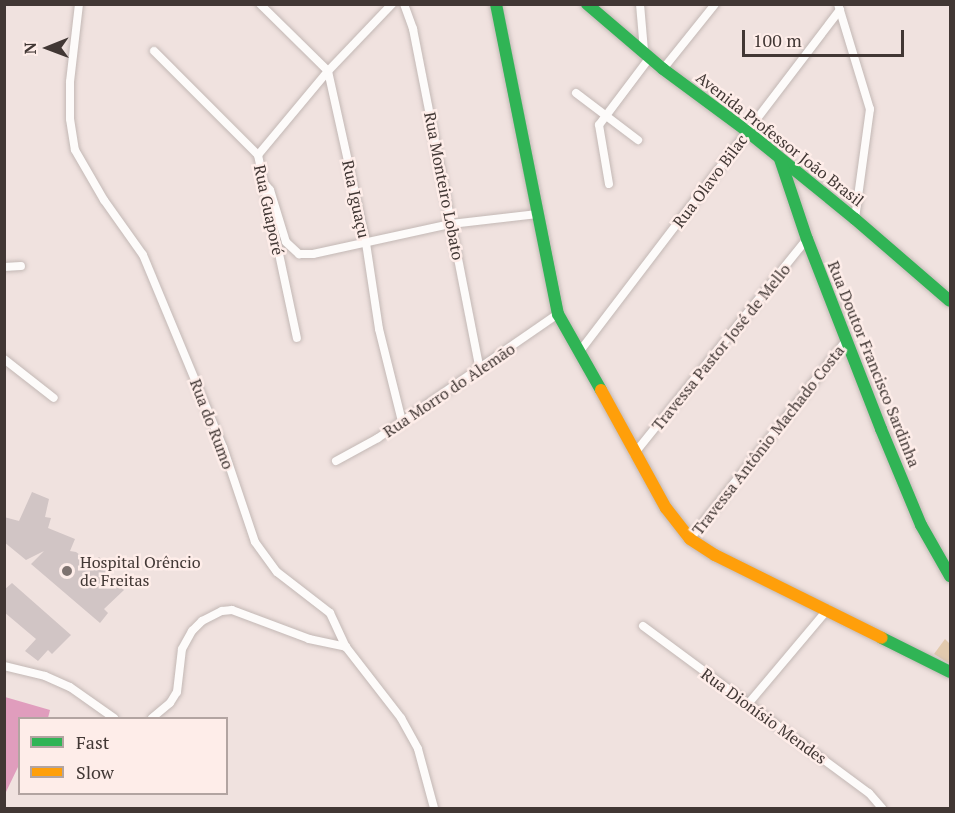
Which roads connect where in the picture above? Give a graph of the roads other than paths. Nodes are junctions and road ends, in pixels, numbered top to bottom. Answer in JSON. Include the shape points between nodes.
{"nodes":[{"id":1,"x":79,"y":4,"type":"edge"},
{"id":2,"x":260,"y":4,"type":"edge"},
{"id":3,"x":392,"y":4,"type":"edge"},
{"id":4,"x":404,"y":4,"type":"edge"},
{"id":5,"x":496,"y":4,"type":"edge"},
{"id":6,"x":587,"y":4,"type":"edge"},
{"id":7,"x":640,"y":4,"type":"edge"},
{"id":8,"x":715,"y":4,"type":"edge"},
{"id":9,"x":839,"y":7,"type":"edge"},
{"id":10,"x":154,"y":51,"type":"dead end"},
{"id":11,"x":647,"y":54,"type":"junction"},
{"id":12,"x":663,"y":69,"type":"junction"},
{"id":13,"x":328,"y":71,"type":"junction"},
{"id":14,"x":576,"y":93,"type":"dead end"},
{"id":15,"x":605,"y":114,"type":"junction"},
{"id":16,"x":748,"y":132,"type":"junction"},
{"id":17,"x":638,"y":140,"type":"dead end"},
{"id":18,"x":258,"y":155,"type":"junction"},
{"id":19,"x":780,"y":159,"type":"junction"},
{"id":20,"x":264,"y":183,"type":"junction"},
{"id":21,"x":609,"y":184,"type":"dead end"},
{"id":22,"x":537,"y":214,"type":"junction"},
{"id":23,"x":855,"y":219,"type":"junction"},
{"id":24,"x":451,"y":224,"type":"junction"},
{"id":25,"x":807,"y":239,"type":"junction"},
{"id":26,"x":366,"y":243,"type":"junction"},
{"id":27,"x":21,"y":266,"type":"dead end"},
{"id":28,"x":4,"y":267,"type":"edge"},
{"id":29,"x":950,"y":300,"type":"edge"},
{"id":30,"x":558,"y":314,"type":"junction"},
{"id":31,"x":297,"y":338,"type":"dead end"},
{"id":32,"x":846,"y":341,"type":"junction"},
{"id":33,"x":580,"y":351,"type":"junction"},
{"id":34,"x":4,"y":359,"type":"edge"},
{"id":35,"x":480,"y":369,"type":"junction"},
{"id":36,"x":54,"y":398,"type":"dead end"},
{"id":37,"x":402,"y":421,"type":"junction"},
{"id":38,"x":634,"y":454,"type":"junction"},
{"id":39,"x":336,"y":460,"type":"dead end"},
{"id":40,"x":690,"y":539,"type":"junction"},
{"id":41,"x":951,"y":576,"type":"edge"},
{"id":42,"x":828,"y":609,"type":"junction"},
{"id":43,"x":643,"y":626,"type":"dead end"},
{"id":44,"x":346,"y":647,"type":"junction"},
{"id":45,"x":4,"y":666,"type":"edge"},
{"id":46,"x":951,"y":672,"type":"edge"},
{"id":47,"x":748,"y":704,"type":"junction"},
{"id":48,"x":113,"y":717,"type":"edge"},
{"id":49,"x":153,"y":717,"type":"edge"},
{"id":50,"x":434,"y":808,"type":"edge"},
{"id":51,"x":882,"y":808,"type":"edge"}],
"edges":[{"from":1,"to":44,"type":"street","name":"Rua do Rumo","via":[[70,82],[75,150],[143,255],[223,447],[255,542],[277,572],[330,613]]},
{"from":2,"to":13,"type":"street"},
{"from":3,"to":13,"type":"street"},
{"from":4,"to":24,"type":"street","name":"Rua Monteiro Lobato","via":[[413,29]]},
{"from":5,"to":22,"type":"main road"},
{"from":6,"to":11,"type":"main road","name":"Avenida Professor João Brasil"},
{"from":7,"to":11,"type":"street"},
{"from":8,"to":12,"type":"street"},
{"from":9,"to":16,"type":"street","name":"Rua Olavo Bilac"},
{"from":9,"to":23,"type":"street","via":[[870,109]]},
{"from":10,"to":18,"type":"street","name":"Rua Guaporé"},
{"from":11,"to":12,"type":"main road","name":"Avenida Professor João Brasil"},
{"from":11,"to":15,"type":"street"},
{"from":12,"to":16,"type":"main road","name":"Avenida Professor João Brasil"},
{"from":13,"to":18,"type":"street"},
{"from":13,"to":26,"type":"street","name":"Rua Iguaçu"},
{"from":14,"to":15,"type":"street"},
{"from":15,"to":17,"type":"street"},
{"from":15,"to":21,"type":"street","via":[[598,131]]},
{"from":16,"to":19,"type":"main road","name":"Avenida Professor João Brasil"},
{"from":16,"to":33,"type":"street","name":"Rua Olavo Bilac"},
{"from":18,"to":20,"type":"street","name":"Rua Guaporé"},
{"from":19,"to":23,"type":"main road","name":"Avenida Professor João Brasil"},
{"from":19,"to":25,"type":"main road","name":"Rua Doutor Francisco Sardinha"},
{"from":20,"to":26,"type":"street","via":[[270,190],[286,242],[299,254]]},
{"from":20,"to":31,"type":"street","name":"Rua Guaporé"},
{"from":22,"to":24,"type":"street"},
{"from":22,"to":30,"type":"main road"},
{"from":23,"to":29,"type":"main road","name":"Avenida Professor João Brasil"},
{"from":24,"to":26,"type":"street"},
{"from":24,"to":35,"type":"street","name":"Rua Monteiro Lobato"},
{"from":25,"to":32,"type":"main road","name":"Rua Doutor Francisco Sardinha"},
{"from":25,"to":38,"type":"street","name":"Travessa Pastor José de Mello"},
{"from":26,"to":37,"type":"street","name":"Rua Iguaçu","via":[[380,329]]},
{"from":27,"to":28,"type":"street"},
{"from":30,"to":33,"type":"main road"},
{"from":30,"to":35,"type":"street","name":"Rua Morro do Alemão"},
{"from":32,"to":40,"type":"street","name":"Travessa Antônio Machado Costa"},
{"from":32,"to":41,"type":"main road","name":"Rua Doutor Francisco Sardinha","via":[[921,525]]},
{"from":33,"to":38,"type":"main road"},
{"from":34,"to":36,"type":"street"},
{"from":35,"to":37,"type":"street","name":"Rua Morro do Alemão"},
{"from":37,"to":39,"type":"street","name":"Rua Morro do Alemão"},
{"from":38,"to":40,"type":"main road"},
{"from":40,"to":42,"type":"main road"},
{"from":42,"to":46,"type":"main road"},
{"from":42,"to":47,"type":"street"},
{"from":43,"to":47,"type":"street","name":"Rua Dionísio Mendes"},
{"from":44,"to":49,"type":"street","via":[[309,639],[232,610],[222,611],[192,630],[182,649],[177,692]]},
{"from":44,"to":50,"type":"street","name":"Rua do Rumo","via":[[410,732]]},
{"from":45,"to":48,"type":"street","via":[[70,687]]},
{"from":47,"to":51,"type":"street","name":"Rua Dionísio Mendes","via":[[869,793]]}]}
